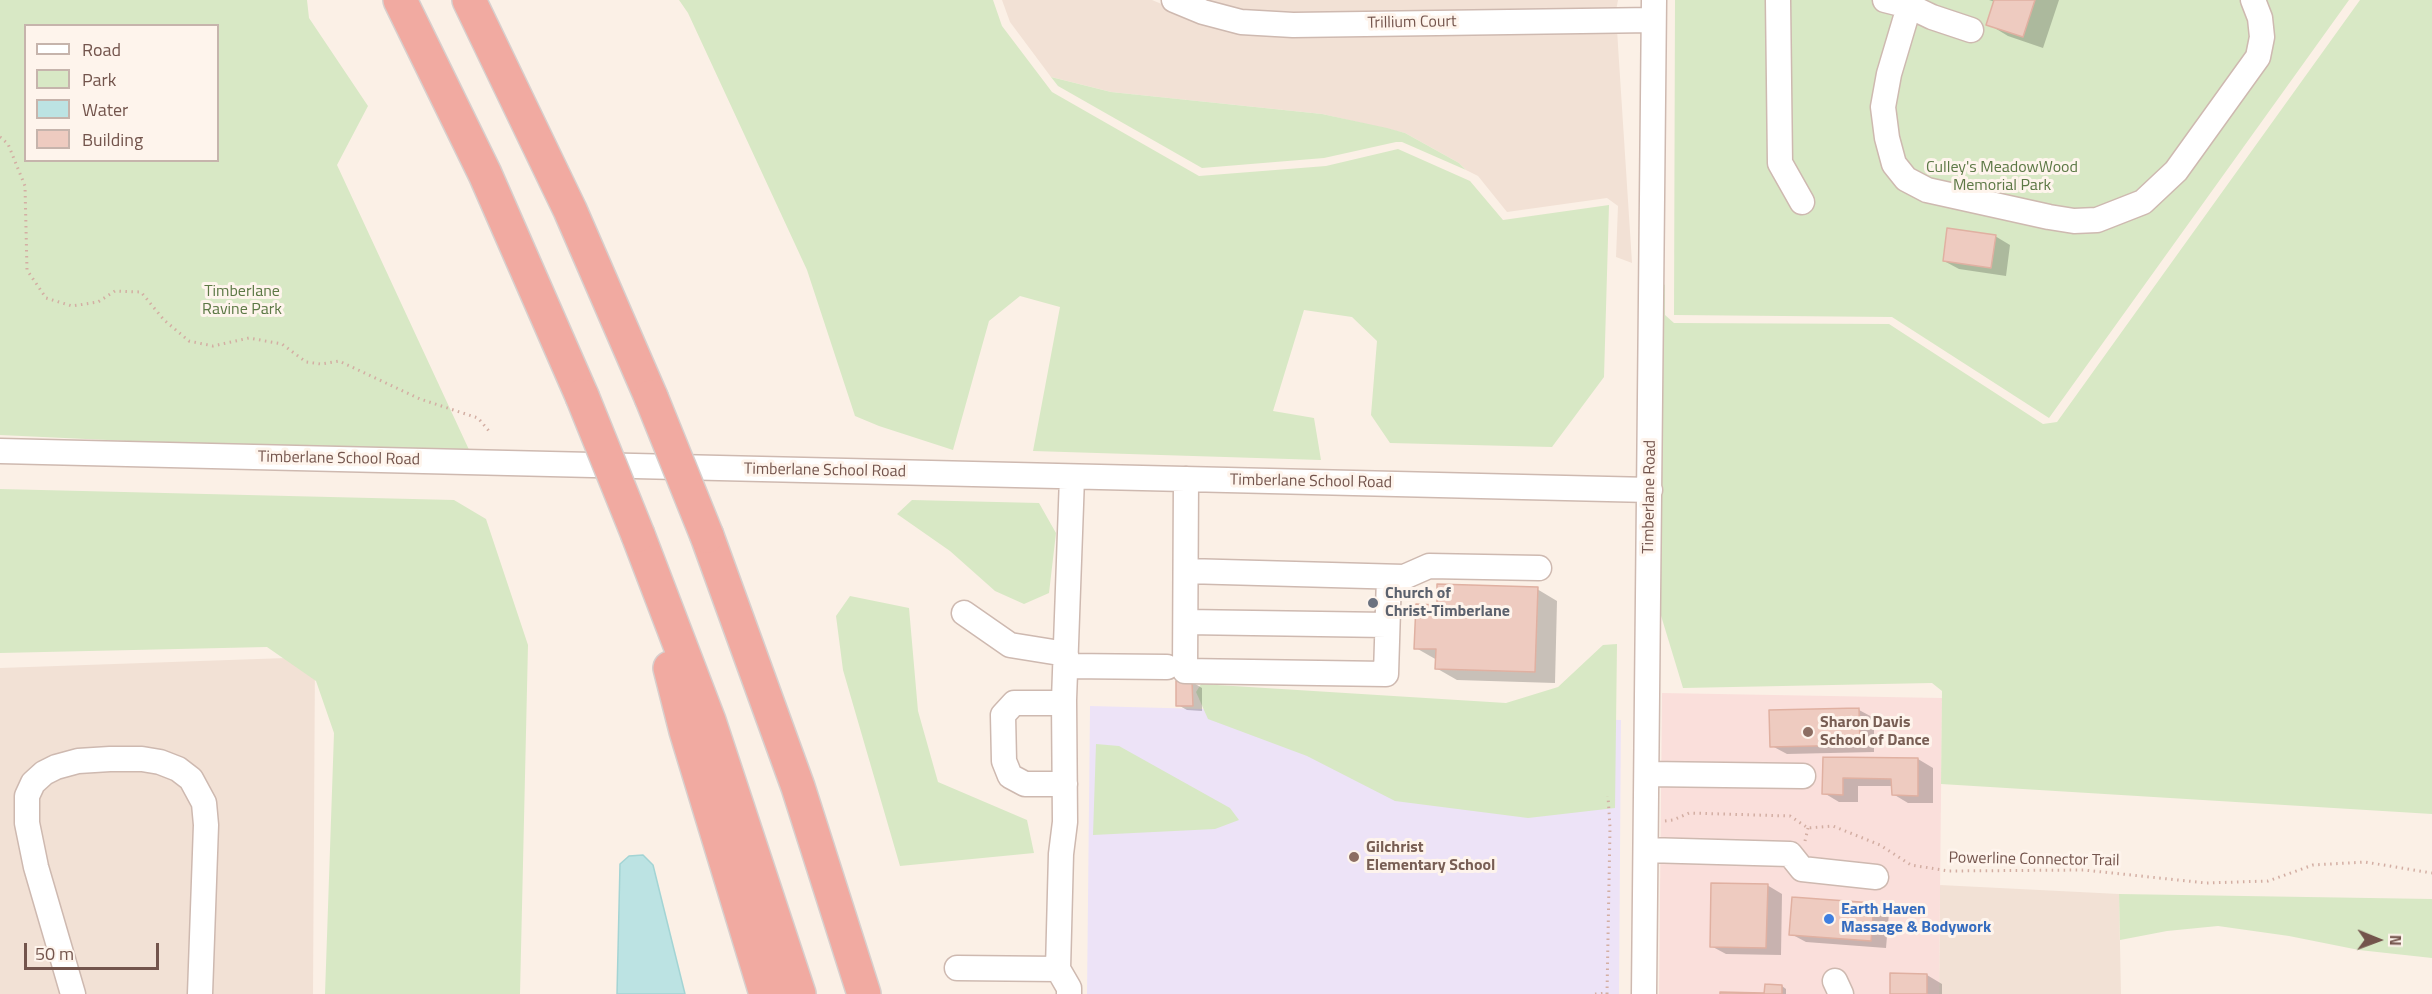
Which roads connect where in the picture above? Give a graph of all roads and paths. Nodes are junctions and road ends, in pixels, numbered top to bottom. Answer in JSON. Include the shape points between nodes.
{"nodes":[{"id":1,"x":400,"y":0,"type":"edge"},
{"id":2,"x":470,"y":0,"type":"edge"},
{"id":3,"x":1174,"y":0,"type":"edge"},
{"id":4,"x":1778,"y":0,"type":"edge"},
{"id":5,"x":1885,"y":0,"type":"edge"},
{"id":6,"x":2253,"y":0,"type":"edge"},
{"id":7,"x":1910,"y":3,"type":"edge"},
{"id":8,"x":1654,"y":10,"type":"edge"},
{"id":9,"x":1971,"y":30,"type":"dead end"},
{"id":10,"x":0,"y":137,"type":"edge"},
{"id":11,"x":1802,"y":202,"type":"dead end"},
{"id":12,"x":489,"y":431,"type":"dead end"},
{"id":13,"x":0,"y":452,"type":"edge"},
{"id":14,"x":1071,"y":477,"type":"junction"},
{"id":15,"x":1186,"y":479,"type":"junction"},
{"id":16,"x":1650,"y":490,"type":"junction"},
{"id":17,"x":638,"y":535,"type":"junction"},
{"id":18,"x":1539,"y":568,"type":"dead end"},
{"id":19,"x":1186,"y":572,"type":"junction"},
{"id":20,"x":1389,"y":577,"type":"junction"},
{"id":21,"x":964,"y":613,"type":"dead end"},
{"id":22,"x":1186,"y":622,"type":"junction"},
{"id":23,"x":1387,"y":625,"type":"junction"},
{"id":24,"x":1066,"y":660,"type":"junction"},
{"id":25,"x":753,"y":661,"type":"junction"},
{"id":26,"x":1167,"y":666,"type":"dead end"},
{"id":27,"x":1064,"y":704,"type":"junction"},
{"id":28,"x":1647,"y":774,"type":"junction"},
{"id":29,"x":1803,"y":776,"type":"dead end"},
{"id":30,"x":1065,"y":784,"type":"junction"},
{"id":31,"x":1608,"y":796,"type":"dead end"},
{"id":32,"x":1646,"y":820,"type":"junction"},
{"id":33,"x":1646,"y":850,"type":"junction"},
{"id":34,"x":2432,"y":873,"type":"edge"},
{"id":35,"x":1876,"y":877,"type":"dead end"},
{"id":36,"x":957,"y":968,"type":"dead end"},
{"id":37,"x":1058,"y":969,"type":"junction"},
{"id":38,"x":1608,"y":993,"type":"edge"},
{"id":39,"x":73,"y":994,"type":"edge"},
{"id":40,"x":200,"y":994,"type":"edge"},
{"id":41,"x":766,"y":994,"type":"edge"},
{"id":42,"x":799,"y":994,"type":"edge"},
{"id":43,"x":864,"y":994,"type":"edge"},
{"id":44,"x":885,"y":994,"type":"edge"},
{"id":45,"x":1069,"y":994,"type":"edge"},
{"id":46,"x":1595,"y":994,"type":"edge"},
{"id":47,"x":1644,"y":994,"type":"edge"}],
"edges":[{"from":1,"to":17,"type":"highway","bridge":true,"via":[[489,184]]},
{"from":2,"to":25,"type":"highway","bridge":true,"via":[[547,161],[651,397]]},
{"from":3,"to":8,"type":"street","name":"Trillium Court","via":[[1241,22],[1293,25]]},
{"from":4,"to":11,"type":"street","via":[[1780,163]]},
{"from":5,"to":7,"type":"street"},
{"from":6,"to":7,"type":"street","via":[[2262,37],[2258,57],[2176,171],[2143,202],[2097,220],[2049,217],[1927,190],[1906,179],[1894,164],[1883,107]]},
{"from":7,"to":9,"type":"street","via":[[1932,17]]},
{"from":8,"to":16,"type":"street","name":"Timberlane Road"},
{"from":10,"to":12,"type":"path","via":[[9,144],[25,186],[27,270],[46,298],[72,306],[98,302],[115,291],[141,292],[164,320],[189,341],[213,346],[249,338],[282,344],[306,362],[339,361],[420,399],[478,418]]},
{"from":13,"to":14,"type":"street","name":"Timberlane School Road"},
{"from":14,"to":15,"type":"street","name":"Timberlane School Road"},
{"from":14,"to":24,"type":"street"},
{"from":15,"to":16,"type":"street","name":"Timberlane School Road"},
{"from":15,"to":19,"type":"street"},
{"from":16,"to":28,"type":"street","name":"Timberlane Road"},
{"from":17,"to":41,"type":"highway","via":[[686,731]]},
{"from":17,"to":42,"type":"highway","via":[[705,710]]},
{"from":18,"to":20,"type":"street","via":[[1429,566],[1404,577]]},
{"from":19,"to":20,"type":"street"},
{"from":19,"to":22,"type":"street"},
{"from":20,"to":23,"type":"street"},
{"from":21,"to":24,"type":"street","via":[[1010,645]]},
{"from":22,"to":23,"type":"street"},
{"from":22,"to":23,"type":"street","via":[[1185,672],[1386,674]]},
{"from":24,"to":26,"type":"street"},
{"from":24,"to":27,"type":"street"},
{"from":25,"to":43,"type":"highway"},
{"from":25,"to":44,"type":"highway","via":[[826,834]]},
{"from":27,"to":30,"type":"street"},
{"from":27,"to":30,"type":"street","via":[[1014,703],[1003,715],[1004,761],[1010,776],[1025,784]]},
{"from":28,"to":29,"type":"street"},
{"from":28,"to":32,"type":"street","name":"Timberlane Road"},
{"from":30,"to":37,"type":"street"},
{"from":31,"to":38,"type":"path"},
{"from":32,"to":33,"type":"street","name":"Timberlane Road"},
{"from":32,"to":34,"type":"path","name":"Powerline Connector Trail","via":[[1673,820],[1689,813],[1790,816],[1808,828],[1833,826],[1880,845],[1911,865],[1949,871],[2085,870],[2206,883],[2268,881],[2313,865],[2365,862]]},
{"from":33,"to":35,"type":"street","via":[[1790,854],[1802,869]]},
{"from":33,"to":47,"type":"street","name":"Timberlane Road"},
{"from":36,"to":37,"type":"street"},
{"from":37,"to":45,"type":"street","via":[[1070,988]]},
{"from":38,"to":46,"type":"path"},
{"from":39,"to":40,"type":"street","via":[[36,867],[25,809],[27,796],[33,783],[56,766],[142,759],[178,769],[198,789],[204,804]]}]}
